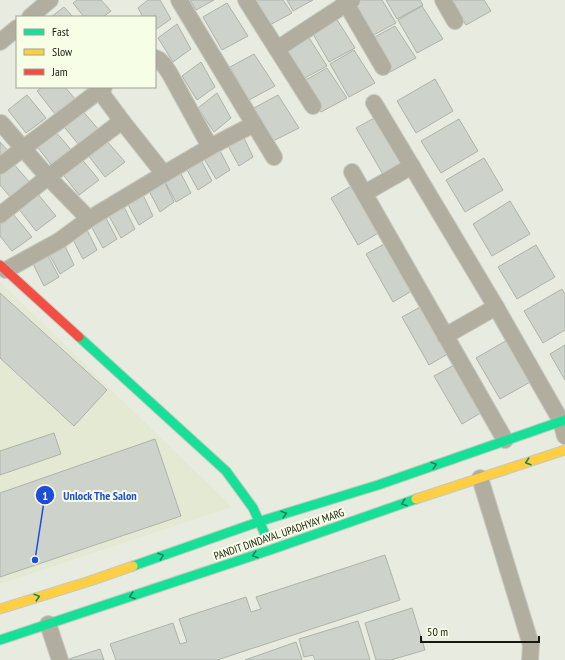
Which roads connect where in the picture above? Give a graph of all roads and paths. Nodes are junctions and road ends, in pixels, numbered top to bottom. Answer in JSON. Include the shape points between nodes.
{"nodes":[{"id":1,"x":50,"y":0,"type":"edge"},
{"id":2,"x":178,"y":0,"type":"edge"},
{"id":3,"x":246,"y":0,"type":"edge"},
{"id":4,"x":443,"y":0,"type":"edge"},
{"id":5,"x":347,"y":1,"type":"edge"},
{"id":6,"x":31,"y":16,"type":"edge"},
{"id":7,"x":455,"y":20,"type":"dead end"},
{"id":8,"x":16,"y":29,"type":"edge"},
{"id":9,"x":0,"y":42,"type":"edge"},
{"id":10,"x":277,"y":49,"type":"junction"},
{"id":11,"x":156,"y":58,"type":"edge"},
{"id":12,"x":383,"y":67,"type":"dead end"},
{"id":13,"x":102,"y":89,"type":"edge"},
{"id":14,"x":374,"y":103,"type":"dead end"},
{"id":15,"x":313,"y":106,"type":"dead end"},
{"id":16,"x":122,"y":121,"type":"junction"},
{"id":17,"x":1,"y":123,"type":"dead end"},
{"id":18,"x":254,"y":124,"type":"junction"},
{"id":19,"x":210,"y":147,"type":"junction"},
{"id":20,"x":23,"y":148,"type":"junction"},
{"id":21,"x":274,"y":157,"type":"dead end"},
{"id":22,"x":0,"y":166,"type":"edge"},
{"id":23,"x":412,"y":166,"type":"junction"},
{"id":24,"x":352,"y":172,"type":"dead end"},
{"id":25,"x":164,"y":174,"type":"junction"},
{"id":26,"x":48,"y":176,"type":"junction"},
{"id":27,"x":364,"y":193,"type":"junction"},
{"id":28,"x":0,"y":216,"type":"edge"},
{"id":29,"x":89,"y":219,"type":"junction"},
{"id":30,"x":3,"y":267,"type":"edge"},
{"id":31,"x":496,"y":307,"type":"junction"},
{"id":32,"x":445,"y":336,"type":"junction"},
{"id":33,"x":564,"y":425,"type":"edge"},
{"id":34,"x":505,"y":440,"type":"junction"},
{"id":35,"x":565,"y":450,"type":"edge"},
{"id":36,"x":480,"y":478,"type":"junction"},
{"id":37,"x":261,"y":521,"type":"junction"},
{"id":38,"x":270,"y":550,"type":"junction"},
{"id":39,"x":0,"y":609,"type":"edge"},
{"id":40,"x":48,"y":624,"type":"junction"},
{"id":41,"x":0,"y":640,"type":"edge"},
{"id":42,"x":60,"y":660,"type":"edge"},
{"id":43,"x":530,"y":660,"type":"edge"}],
"edges":[{"from":1,"to":6,"type":"street"},
{"from":2,"to":18,"type":"street"},
{"from":3,"to":10,"type":"street"},
{"from":4,"to":7,"type":"street"},
{"from":5,"to":10,"type":"street"},
{"from":5,"to":12,"type":"street"},
{"from":8,"to":9,"type":"street"},
{"from":10,"to":15,"type":"street"},
{"from":11,"to":19,"type":"street","via":[[170,74]]},
{"from":13,"to":16,"type":"street"},
{"from":13,"to":20,"type":"street"},
{"from":14,"to":23,"type":"street"},
{"from":16,"to":25,"type":"street"},
{"from":16,"to":26,"type":"street"},
{"from":17,"to":20,"type":"street"},
{"from":18,"to":19,"type":"street"},
{"from":18,"to":21,"type":"street"},
{"from":19,"to":25,"type":"street"},
{"from":20,"to":22,"type":"street"},
{"from":20,"to":26,"type":"street"},
{"from":23,"to":27,"type":"street"},
{"from":23,"to":31,"type":"street"},
{"from":24,"to":27,"type":"street"},
{"from":25,"to":29,"type":"street"},
{"from":26,"to":28,"type":"street"},
{"from":26,"to":29,"type":"street"},
{"from":27,"to":32,"type":"street"},
{"from":29,"to":30,"type":"street","via":[[59,241]]},
{"from":30,"to":37,"type":"street","via":[[226,471],[246,495]]},
{"from":31,"to":32,"type":"street"},
{"from":31,"to":33,"type":"street"},
{"from":32,"to":34,"type":"street"},
{"from":33,"to":34,"type":"street","name":"PANDIT DINDAYAL UPADHYAY MARG"},
{"from":37,"to":34,"type":"street","name":"PANDIT DINDAYAL UPADHYAY MARG","one_way":true,"via":[[378,485]]},
{"from":35,"to":36,"type":"street","name":"PANDIT DINDAYAL UPADHYAY MARG","one_way":true},
{"from":36,"to":38,"type":"street","name":"PANDIT DINDAYAL UPADHYAY MARG","one_way":true},
{"from":36,"to":43,"type":"street","via":[[531,645]]},
{"from":37,"to":38,"type":"street"},
{"from":39,"to":37,"type":"street","name":"PANDIT DINDAYAL UPADHYAY MARG","one_way":true},
{"from":38,"to":40,"type":"street","name":"PANDIT DINDAYAL UPADHYAY MARG","one_way":true},
{"from":40,"to":41,"type":"street","name":"PANDIT DINDAYAL UPADHYAY MARG"},
{"from":40,"to":42,"type":"street"}]}
